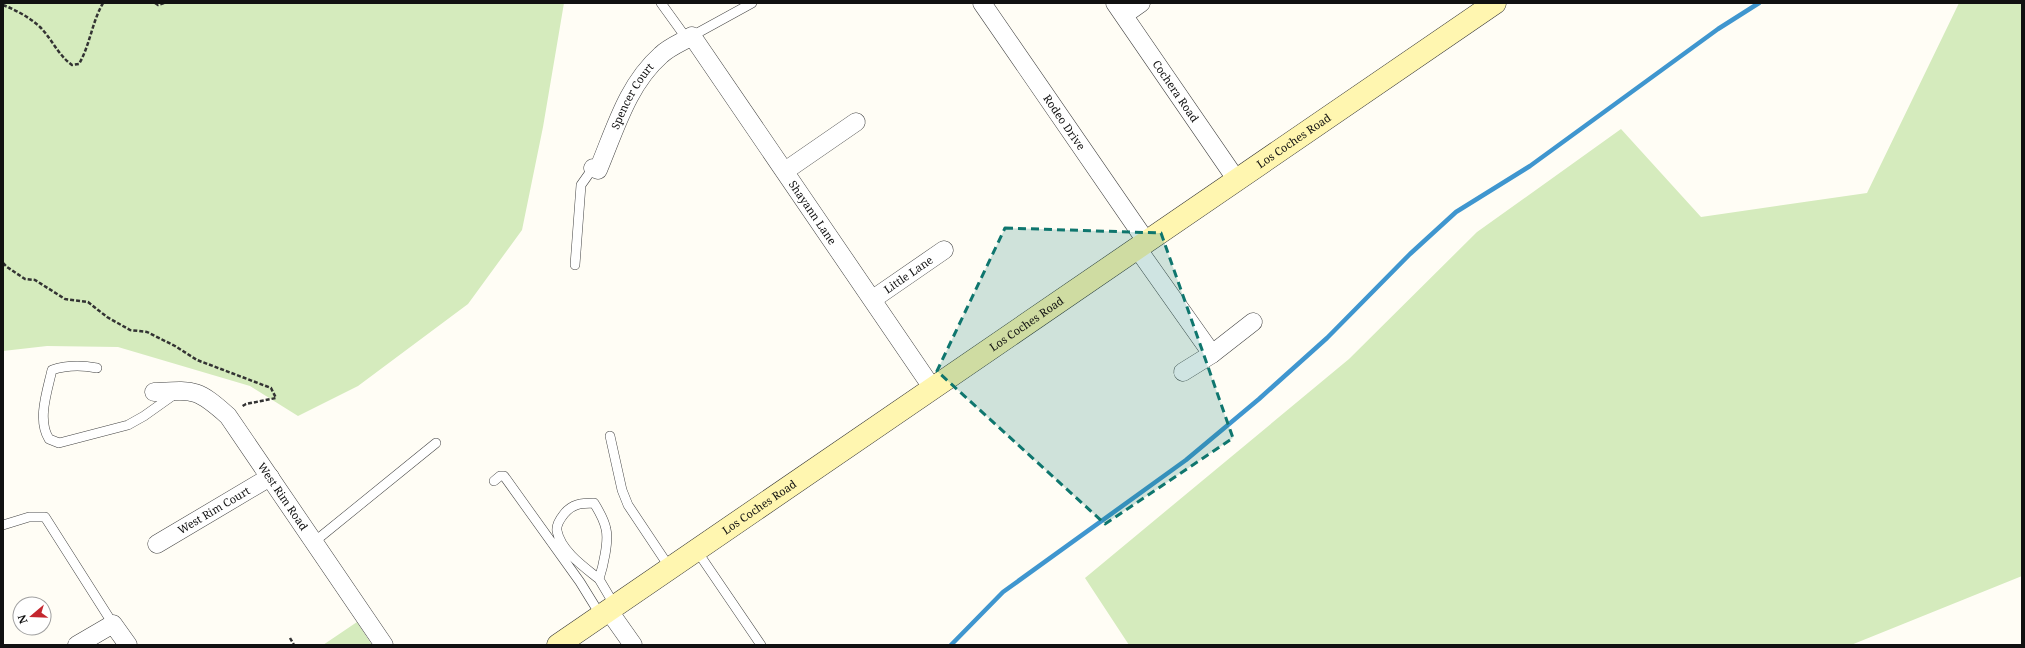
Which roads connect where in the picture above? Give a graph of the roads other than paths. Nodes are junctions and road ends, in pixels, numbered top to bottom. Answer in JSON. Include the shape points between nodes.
{"nodes":[{"id":1,"x":661,"y":3,"type":"edge"},
{"id":2,"x":752,"y":3,"type":"edge"},
{"id":3,"x":982,"y":3,"type":"edge"},
{"id":4,"x":1141,"y":3,"type":"edge"},
{"id":5,"x":1495,"y":3,"type":"edge"},
{"id":6,"x":1120,"y":9,"type":"edge"},
{"id":7,"x":690,"y":37,"type":"junction"},
{"id":8,"x":856,"y":122,"type":"dead end"},
{"id":9,"x":593,"y":168,"type":"joint"},
{"id":10,"x":785,"y":171,"type":"junction"},
{"id":11,"x":1236,"y":179,"type":"junction"},
{"id":12,"x":1141,"y":245,"type":"junction"},
{"id":13,"x":944,"y":250,"type":"dead end"},
{"id":14,"x":575,"y":265,"type":"dead end"},
{"id":15,"x":873,"y":299,"type":"junction"},
{"id":16,"x":1253,"y":322,"type":"dead end"},
{"id":17,"x":1212,"y":354,"type":"junction"},
{"id":18,"x":97,"y":368,"type":"dead end"},
{"id":19,"x":1183,"y":372,"type":"dead end"},
{"id":20,"x":933,"y":389,"type":"junction"},
{"id":21,"x":179,"y":391,"type":"junction"},
{"id":22,"x":154,"y":392,"type":"dead end"},
{"id":23,"x":610,"y":436,"type":"dead end"},
{"id":24,"x":436,"y":443,"type":"dead end"},
{"id":25,"x":270,"y":477,"type":"junction"},
{"id":26,"x":494,"y":481,"type":"dead end"},
{"id":27,"x":3,"y":525,"type":"edge"},
{"id":28,"x":314,"y":542,"type":"junction"},
{"id":29,"x":158,"y":544,"type":"dead end"},
{"id":30,"x":697,"y":551,"type":"junction"},
{"id":31,"x":671,"y":569,"type":"junction"},
{"id":32,"x":599,"y":579,"type":"junction"},
{"id":33,"x":609,"y":612,"type":"junction"},
{"id":34,"x":113,"y":624,"type":"junction"},
{"id":35,"x":77,"y":645,"type":"edge"},
{"id":36,"x":128,"y":645,"type":"edge"},
{"id":37,"x":384,"y":645,"type":"edge"},
{"id":38,"x":558,"y":645,"type":"edge"},
{"id":39,"x":633,"y":645,"type":"edge"},
{"id":40,"x":761,"y":645,"type":"edge"}],
"edges":[{"from":1,"to":7,"type":"lane"},
{"from":2,"to":7,"type":"lane"},
{"from":3,"to":12,"type":"street","name":"Rodeo Drive"},
{"from":4,"to":6,"type":"street"},
{"from":5,"to":11,"type":"main road","name":"Los Coches Road"},
{"from":6,"to":11,"type":"street","name":"Cochera Road"},
{"from":7,"to":9,"type":"street","name":"Spencer Court","via":[[661,54],[641,76],[626,103],[598,170]]},
{"from":7,"to":10,"type":"street","name":"Shayann Lane"},
{"from":8,"to":10,"type":"street"},
{"from":9,"to":14,"type":"lane","via":[[581,185]]},
{"from":10,"to":15,"type":"street","name":"Shayann Lane"},
{"from":11,"to":12,"type":"main road","name":"Los Coches Road"},
{"from":12,"to":17,"type":"street","name":"Rodeo Drive"},
{"from":12,"to":20,"type":"main road","name":"Los Coches Road"},
{"from":13,"to":15,"type":"street","name":"Little Lane"},
{"from":15,"to":20,"type":"street","name":"Shayann Lane"},
{"from":16,"to":17,"type":"street"},
{"from":17,"to":19,"type":"street"},
{"from":18,"to":21,"type":"lane","via":[[82,365],[63,366],[52,370],[45,400],[44,421],[44,432],[49,439],[59,442],[128,425]]},
{"from":20,"to":30,"type":"main road","name":"Los Coches Road"},
{"from":21,"to":22,"type":"street","name":"West Rim Road"},
{"from":21,"to":25,"type":"street","name":"West Rim Road","via":[[190,390],[209,398],[228,416]]},
{"from":23,"to":31,"type":"lane","via":[[622,490],[628,505]]},
{"from":24,"to":28,"type":"lane"},
{"from":25,"to":28,"type":"street","name":"West Rim Road"},
{"from":25,"to":29,"type":"street","name":"West Rim Court"},
{"from":26,"to":33,"type":"lane","via":[[504,476],[580,582]]},
{"from":27,"to":34,"type":"lane","via":[[29,517],[45,517]]},
{"from":28,"to":37,"type":"street","name":"West Rim Road"},
{"from":30,"to":31,"type":"main road","name":"Los Coches Road"},
{"from":30,"to":40,"type":"lane"},
{"from":31,"to":33,"type":"main road","name":"Los Coches Road"},
{"from":32,"to":32,"type":"lane","via":[[604,565],[606,531],[594,503],[580,503],[568,509],[558,522],[556,530],[562,543],[577,561]]},
{"from":32,"to":33,"type":"lane"},
{"from":33,"to":38,"type":"main road","name":"Los Coches Road"},
{"from":33,"to":39,"type":"street"},
{"from":34,"to":35,"type":"street"},
{"from":34,"to":36,"type":"street"}]}
